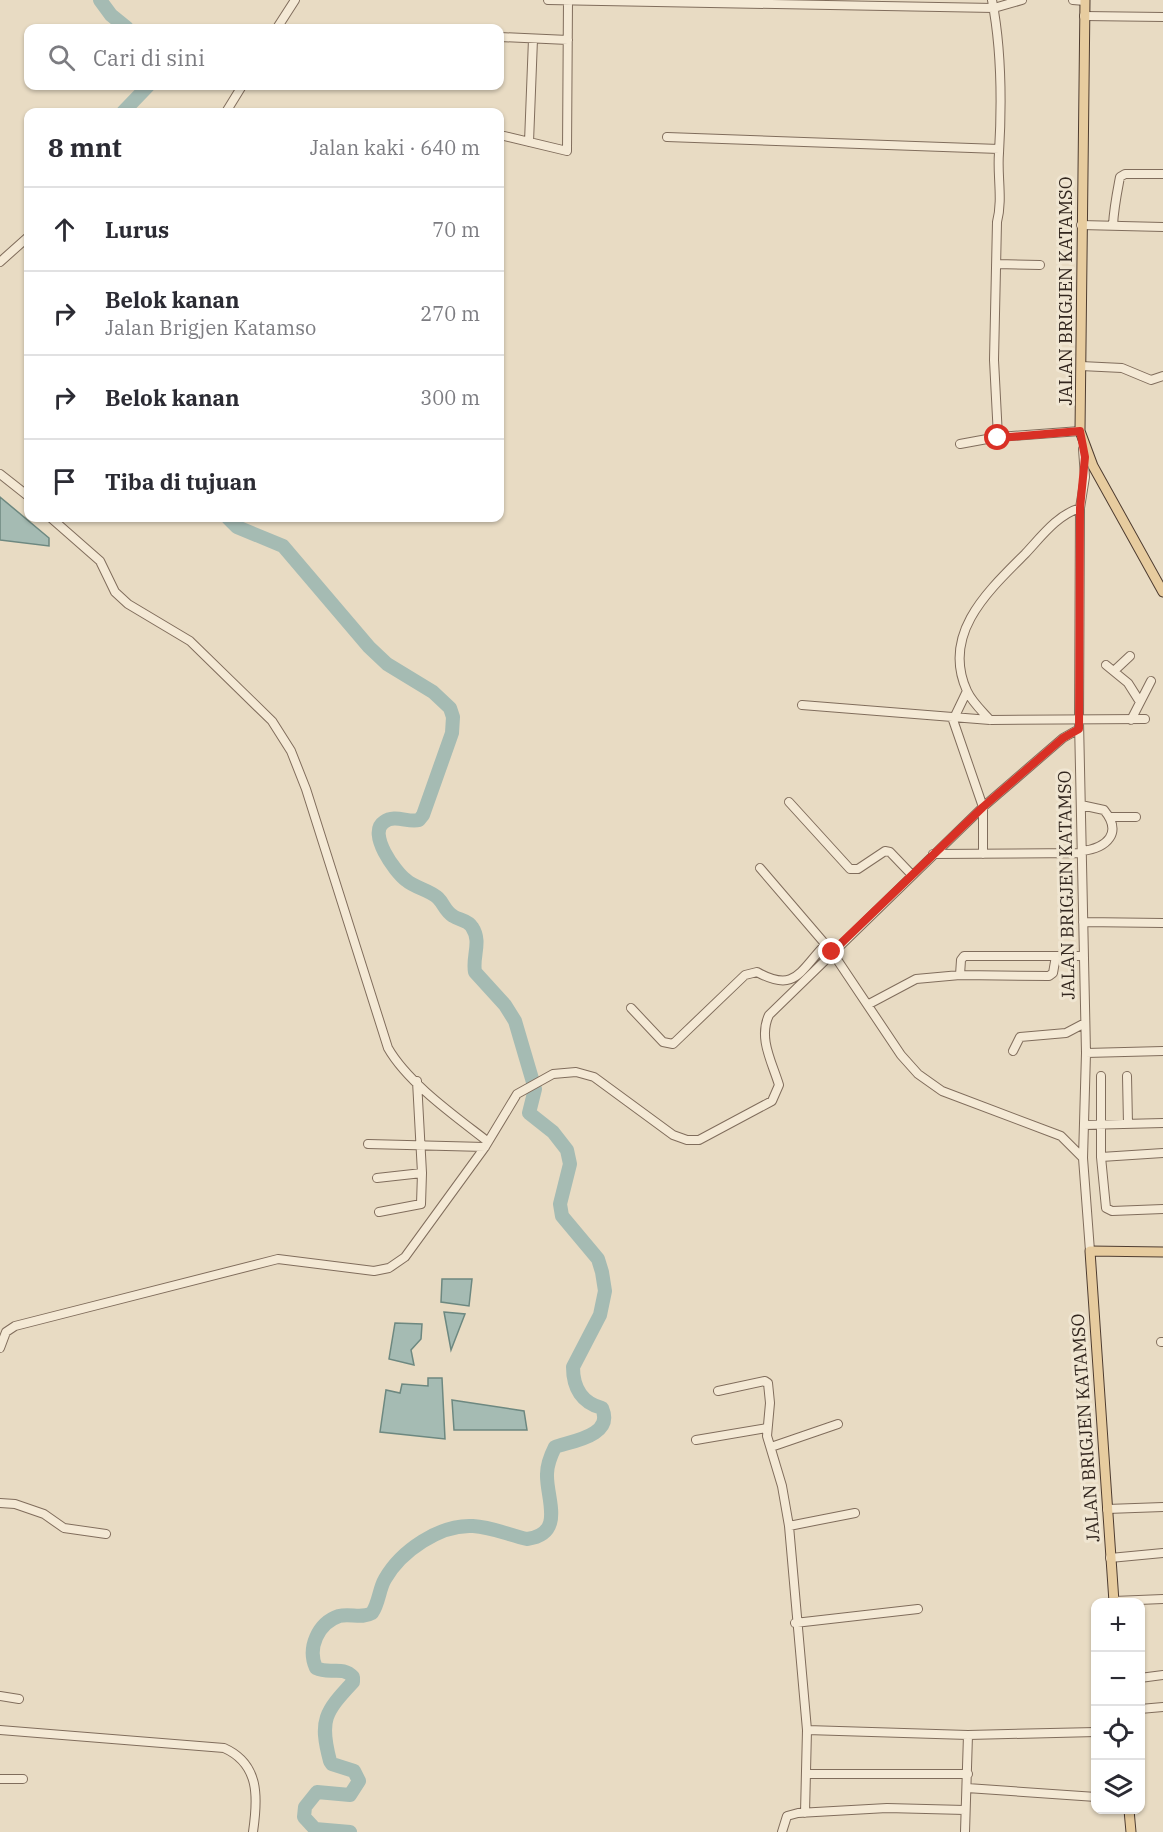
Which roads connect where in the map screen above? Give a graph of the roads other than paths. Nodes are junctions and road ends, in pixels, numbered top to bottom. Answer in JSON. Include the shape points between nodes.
{"nodes":[{"id":1,"x":295,"y":0,"type":"edge"},
{"id":2,"x":548,"y":0,"type":"edge"},
{"id":3,"x":568,"y":0,"type":"edge"},
{"id":4,"x":1022,"y":0,"type":"edge"},
{"id":5,"x":1073,"y":0,"type":"edge"},
{"id":6,"x":1085,"y":0,"type":"edge"},
{"id":7,"x":993,"y":4,"type":"edge"},
{"id":8,"x":1084,"y":16,"type":"junction"},
{"id":9,"x":1163,"y":16,"type":"edge"},
{"id":10,"x":280,"y":24,"type":"edge"},
{"id":11,"x":504,"y":37,"type":"edge"},
{"id":12,"x":533,"y":39,"type":"junction"},
{"id":13,"x":568,"y":40,"type":"junction"},
{"id":14,"x":240,"y":90,"type":"edge"},
{"id":15,"x":228,"y":108,"type":"edge"},
{"id":16,"x":504,"y":136,"type":"edge"},
{"id":17,"x":667,"y":137,"type":"dead end"},
{"id":18,"x":530,"y":142,"type":"junction"},
{"id":19,"x":999,"y":149,"type":"junction"},
{"id":20,"x":1163,"y":174,"type":"edge"},
{"id":21,"x":1082,"y":225,"type":"junction"},
{"id":22,"x":1113,"y":225,"type":"junction"},
{"id":23,"x":1163,"y":227,"type":"edge"},
{"id":24,"x":24,"y":241,"type":"edge"},
{"id":25,"x":0,"y":262,"type":"edge"},
{"id":26,"x":996,"y":264,"type":"junction"},
{"id":27,"x":1040,"y":265,"type":"dead end"},
{"id":28,"x":1081,"y":366,"type":"junction"},
{"id":29,"x":1163,"y":376,"type":"edge"},
{"id":30,"x":1080,"y":431,"type":"junction"},
{"id":31,"x":998,"y":438,"type":"junction"},
{"id":32,"x":1082,"y":442,"type":"junction"},
{"id":33,"x":960,"y":444,"type":"dead end"},
{"id":34,"x":0,"y":474,"type":"edge"},
{"id":35,"x":24,"y":493,"type":"edge"},
{"id":36,"x":1080,"y":508,"type":"junction"},
{"id":37,"x":56,"y":522,"type":"edge"},
{"id":38,"x":1163,"y":591,"type":"edge"},
{"id":39,"x":1130,"y":656,"type":"dead end"},
{"id":40,"x":1106,"y":665,"type":"dead end"},
{"id":41,"x":1115,"y":670,"type":"junction"},
{"id":42,"x":1151,"y":681,"type":"dead end"},
{"id":43,"x":967,"y":691,"type":"junction"},
{"id":44,"x":1140,"y":702,"type":"junction"},
{"id":45,"x":802,"y":705,"type":"dead end"},
{"id":46,"x":954,"y":716,"type":"junction"},
{"id":47,"x":1145,"y":719,"type":"dead end"},
{"id":48,"x":990,"y":720,"type":"junction"},
{"id":49,"x":1131,"y":720,"type":"junction"},
{"id":50,"x":1079,"y":725,"type":"junction"},
{"id":51,"x":789,"y":802,"type":"dead end"},
{"id":52,"x":1081,"y":804,"type":"junction"},
{"id":53,"x":983,"y":807,"type":"junction"},
{"id":54,"x":1110,"y":817,"type":"junction"},
{"id":55,"x":1136,"y":817,"type":"dead end"},
{"id":56,"x":1082,"y":852,"type":"junction"},
{"id":57,"x":933,"y":854,"type":"junction"},
{"id":58,"x":983,"y":854,"type":"junction"},
{"id":59,"x":760,"y":868,"type":"dead end"},
{"id":60,"x":912,"y":875,"type":"junction"},
{"id":61,"x":1083,"y":922,"type":"junction"},
{"id":62,"x":1163,"y":923,"type":"edge"},
{"id":63,"x":825,"y":945,"type":"junction"},
{"id":64,"x":832,"y":952,"type":"junction"},
{"id":65,"x":1056,"y":956,"type":"junction"},
{"id":66,"x":1084,"y":956,"type":"junction"},
{"id":67,"x":960,"y":975,"type":"junction"},
{"id":68,"x":869,"y":1004,"type":"junction"},
{"id":69,"x":631,"y":1008,"type":"dead end"},
{"id":70,"x":1085,"y":1023,"type":"junction"},
{"id":71,"x":1013,"y":1051,"type":"dead end"},
{"id":72,"x":1163,"y":1051,"type":"edge"},
{"id":73,"x":1086,"y":1053,"type":"junction"},
{"id":74,"x":1127,"y":1076,"type":"dead end"},
{"id":75,"x":1101,"y":1077,"type":"dead end"},
{"id":76,"x":417,"y":1081,"type":"junction"},
{"id":77,"x":1163,"y":1123,"type":"edge"},
{"id":78,"x":1128,"y":1124,"type":"junction"},
{"id":79,"x":1084,"y":1125,"type":"junction"},
{"id":80,"x":1100,"y":1125,"type":"junction"},
{"id":81,"x":368,"y":1144,"type":"dead end"},
{"id":82,"x":486,"y":1144,"type":"junction"},
{"id":83,"x":420,"y":1145,"type":"junction"},
{"id":84,"x":1163,"y":1153,"type":"edge"},
{"id":85,"x":1101,"y":1157,"type":"junction"},
{"id":86,"x":1083,"y":1158,"type":"junction"},
{"id":87,"x":422,"y":1173,"type":"junction"},
{"id":88,"x":377,"y":1178,"type":"dead end"},
{"id":89,"x":1163,"y":1209,"type":"edge"},
{"id":90,"x":379,"y":1212,"type":"dead end"},
{"id":91,"x":1090,"y":1251,"type":"junction"},
{"id":92,"x":1163,"y":1252,"type":"edge"},
{"id":93,"x":2,"y":1336,"type":"edge"},
{"id":94,"x":0,"y":1348,"type":"edge"},
{"id":95,"x":718,"y":1391,"type":"dead end"},
{"id":96,"x":838,"y":1424,"type":"dead end"},
{"id":97,"x":767,"y":1428,"type":"junction"},
{"id":98,"x":696,"y":1440,"type":"dead end"},
{"id":99,"x":771,"y":1447,"type":"junction"},
{"id":100,"x":0,"y":1503,"type":"edge"},
{"id":101,"x":1163,"y":1507,"type":"edge"},
{"id":102,"x":1107,"y":1509,"type":"junction"},
{"id":103,"x":855,"y":1513,"type":"dead end"},
{"id":104,"x":789,"y":1526,"type":"junction"},
{"id":105,"x":106,"y":1534,"type":"dead end"},
{"id":106,"x":1163,"y":1553,"type":"edge"},
{"id":107,"x":1110,"y":1558,"type":"junction"},
{"id":108,"x":1114,"y":1598,"type":"edge"},
{"id":109,"x":1163,"y":1599,"type":"edge"},
{"id":110,"x":1145,"y":1600,"type":"edge"},
{"id":111,"x":918,"y":1608,"type":"dead end"},
{"id":112,"x":795,"y":1623,"type":"junction"},
{"id":113,"x":1163,"y":1676,"type":"edge"},
{"id":114,"x":1145,"y":1678,"type":"edge"},
{"id":115,"x":0,"y":1696,"type":"edge"},
{"id":116,"x":19,"y":1699,"type":"dead end"},
{"id":117,"x":1163,"y":1707,"type":"edge"},
{"id":118,"x":1145,"y":1708,"type":"edge"},
{"id":119,"x":0,"y":1730,"type":"edge"},
{"id":120,"x":807,"y":1730,"type":"junction"},
{"id":121,"x":1091,"y":1732,"type":"edge"},
{"id":122,"x":968,"y":1735,"type":"junction"},
{"id":123,"x":806,"y":1774,"type":"junction"},
{"id":124,"x":968,"y":1774,"type":"junction"},
{"id":125,"x":0,"y":1779,"type":"edge"},
{"id":126,"x":23,"y":1779,"type":"dead end"},
{"id":127,"x":967,"y":1788,"type":"junction"},
{"id":128,"x":1091,"y":1797,"type":"edge"},
{"id":129,"x":965,"y":1810,"type":"junction"},
{"id":130,"x":805,"y":1813,"type":"junction"},
{"id":131,"x":1129,"y":1814,"type":"edge"},
{"id":132,"x":253,"y":1832,"type":"edge"},
{"id":133,"x":782,"y":1832,"type":"edge"},
{"id":134,"x":965,"y":1832,"type":"edge"},
{"id":135,"x":1131,"y":1832,"type":"edge"}],
"edges":[{"from":1,"to":10,"type":"street"},
{"from":2,"to":3,"type":"street"},
{"from":3,"to":7,"type":"street"},
{"from":3,"to":13,"type":"street"},
{"from":4,"to":7,"type":"street"},
{"from":5,"to":6,"type":"street"},
{"from":6,"to":8,"type":"main road","name":"JALAN BRIGJEN KATAMSO"},
{"from":7,"to":19,"type":"street","via":[[1001,72]]},
{"from":8,"to":9,"type":"street"},
{"from":8,"to":21,"type":"main road","name":"JALAN BRIGJEN KATAMSO"},
{"from":11,"to":12,"type":"street"},
{"from":12,"to":13,"type":"street"},
{"from":12,"to":18,"type":"street"},
{"from":13,"to":18,"type":"street","via":[[567,151]]},
{"from":14,"to":15,"type":"street"},
{"from":16,"to":18,"type":"street"},
{"from":17,"to":19,"type":"street"},
{"from":19,"to":26,"type":"street","via":[[1001,205]]},
{"from":20,"to":22,"type":"street","via":[[1120,177]]},
{"from":21,"to":22,"type":"street"},
{"from":21,"to":28,"type":"main road","name":"JALAN BRIGJEN KATAMSO"},
{"from":22,"to":23,"type":"street"},
{"from":24,"to":25,"type":"street"},
{"from":26,"to":27,"type":"street"},
{"from":26,"to":31,"type":"street","via":[[994,360]]},
{"from":28,"to":29,"type":"street","via":[[1122,368],[1151,381]]},
{"from":28,"to":30,"type":"main road","name":"JALAN BRIGJEN KATAMSO"},
{"from":30,"to":31,"type":"street"},
{"from":30,"to":32,"type":"main road","name":"JALAN BRIGJEN KATAMSO"},
{"from":31,"to":33,"type":"street"},
{"from":32,"to":36,"type":"street","name":"JALAN BRIGJEN KATAMSO","via":[[1085,477]]},
{"from":32,"to":38,"type":"main road"},
{"from":34,"to":35,"type":"street"},
{"from":36,"to":43,"type":"street","via":[[1063,515],[971,614],[960,649]]},
{"from":36,"to":50,"type":"street","name":"JALAN BRIGJEN KATAMSO"},
{"from":37,"to":76,"type":"street","via":[[100,561],[115,592],[128,604],[190,641],[272,721],[291,751],[306,789],[388,1048]]},
{"from":39,"to":41,"type":"street"},
{"from":40,"to":41,"type":"street"},
{"from":41,"to":44,"type":"street"},
{"from":42,"to":44,"type":"street"},
{"from":43,"to":46,"type":"street"},
{"from":43,"to":48,"type":"street"},
{"from":44,"to":49,"type":"street"},
{"from":45,"to":46,"type":"street"},
{"from":46,"to":48,"type":"street"},
{"from":46,"to":53,"type":"street"},
{"from":47,"to":49,"type":"street"},
{"from":48,"to":50,"type":"street"},
{"from":49,"to":50,"type":"street"},
{"from":50,"to":52,"type":"street","name":"JALAN BRIGJEN KATAMSO"},
{"from":50,"to":53,"type":"street"},
{"from":51,"to":60,"type":"street","via":[[850,869],[858,869],[885,851]]},
{"from":52,"to":54,"type":"street","via":[[1098,806]]},
{"from":52,"to":56,"type":"street","name":"JALAN BRIGJEN KATAMSO"},
{"from":53,"to":57,"type":"street"},
{"from":53,"to":58,"type":"street"},
{"from":54,"to":55,"type":"street"},
{"from":54,"to":56,"type":"street","via":[[1113,826],[1107,843]]},
{"from":56,"to":58,"type":"street"},
{"from":56,"to":61,"type":"street","name":"JALAN BRIGJEN KATAMSO"},
{"from":57,"to":58,"type":"street"},
{"from":57,"to":60,"type":"street"},
{"from":59,"to":63,"type":"street"},
{"from":60,"to":64,"type":"street"},
{"from":61,"to":62,"type":"street"},
{"from":61,"to":66,"type":"street","name":"JALAN BRIGJEN KATAMSO"},
{"from":63,"to":64,"type":"street"},
{"from":63,"to":69,"type":"street","via":[[794,978],[784,982],[757,972],[745,975],[673,1044],[663,1042]]},
{"from":64,"to":68,"type":"street"},
{"from":64,"to":82,"type":"street","via":[[769,1015],[765,1024],[764,1040],[779,1085],[776,1096],[699,1140],[673,1135],[594,1077],[576,1072],[553,1074],[517,1094]]},
{"from":65,"to":66,"type":"street"},
{"from":65,"to":67,"type":"street","via":[[1049,976]]},
{"from":65,"to":67,"type":"street","via":[[964,956]]},
{"from":66,"to":70,"type":"street","name":"JALAN BRIGJEN KATAMSO"},
{"from":67,"to":68,"type":"street","via":[[915,979]]},
{"from":68,"to":86,"type":"street","via":[[901,1055],[928,1083],[1061,1136]]},
{"from":70,"to":71,"type":"street","via":[[1066,1033],[1020,1036]]},
{"from":70,"to":73,"type":"street","name":"JALAN BRIGJEN KATAMSO"},
{"from":72,"to":73,"type":"street"},
{"from":73,"to":79,"type":"street","name":"JALAN BRIGJEN KATAMSO"},
{"from":74,"to":78,"type":"street"},
{"from":75,"to":80,"type":"street"},
{"from":76,"to":82,"type":"street"},
{"from":76,"to":83,"type":"street"},
{"from":77,"to":78,"type":"street"},
{"from":78,"to":80,"type":"street"},
{"from":79,"to":80,"type":"street"},
{"from":79,"to":86,"type":"street","name":"JALAN BRIGJEN KATAMSO"},
{"from":80,"to":85,"type":"street"},
{"from":81,"to":83,"type":"street"},
{"from":82,"to":83,"type":"street"},
{"from":82,"to":93,"type":"street","via":[[414,1248],[389,1268],[374,1271],[278,1259],[15,1326]]},
{"from":83,"to":87,"type":"street"},
{"from":84,"to":85,"type":"street"},
{"from":85,"to":89,"type":"street","via":[[1107,1210]]},
{"from":86,"to":91,"type":"street","name":"JALAN BRIGJEN KATAMSO"},
{"from":87,"to":88,"type":"street"},
{"from":87,"to":90,"type":"street","via":[[421,1204]]},
{"from":91,"to":92,"type":"main road"},
{"from":91,"to":102,"type":"main road","name":"JALAN BRIGJEN KATAMSO"},
{"from":93,"to":94,"type":"street"},
{"from":95,"to":97,"type":"street","via":[[767,1382]]},
{"from":96,"to":99,"type":"street"},
{"from":97,"to":98,"type":"street"},
{"from":97,"to":99,"type":"street"},
{"from":99,"to":104,"type":"street"},
{"from":100,"to":105,"type":"street","via":[[44,1514],[64,1528]]},
{"from":101,"to":102,"type":"street"},
{"from":102,"to":107,"type":"main road","name":"JALAN BRIGJEN KATAMSO"},
{"from":103,"to":104,"type":"street"},
{"from":104,"to":112,"type":"street"},
{"from":106,"to":107,"type":"street"},
{"from":107,"to":108,"type":"main road","name":"JALAN BRIGJEN KATAMSO"},
{"from":109,"to":110,"type":"street"},
{"from":111,"to":112,"type":"street"},
{"from":112,"to":120,"type":"street"},
{"from":113,"to":114,"type":"street"},
{"from":115,"to":116,"type":"street"},
{"from":117,"to":118,"type":"street"},
{"from":119,"to":132,"type":"street","via":[[224,1748],[240,1755],[251,1775],[257,1806]]},
{"from":120,"to":122,"type":"street"},
{"from":120,"to":123,"type":"street"},
{"from":121,"to":122,"type":"street"},
{"from":122,"to":124,"type":"street"},
{"from":123,"to":124,"type":"street"},
{"from":123,"to":130,"type":"street"},
{"from":124,"to":127,"type":"street"},
{"from":125,"to":126,"type":"street"},
{"from":127,"to":128,"type":"street"},
{"from":127,"to":129,"type":"street"},
{"from":129,"to":130,"type":"street","via":[[888,1808]]},
{"from":129,"to":134,"type":"street"},
{"from":130,"to":133,"type":"street","via":[[787,1816]]},
{"from":131,"to":135,"type":"main road"}]}
